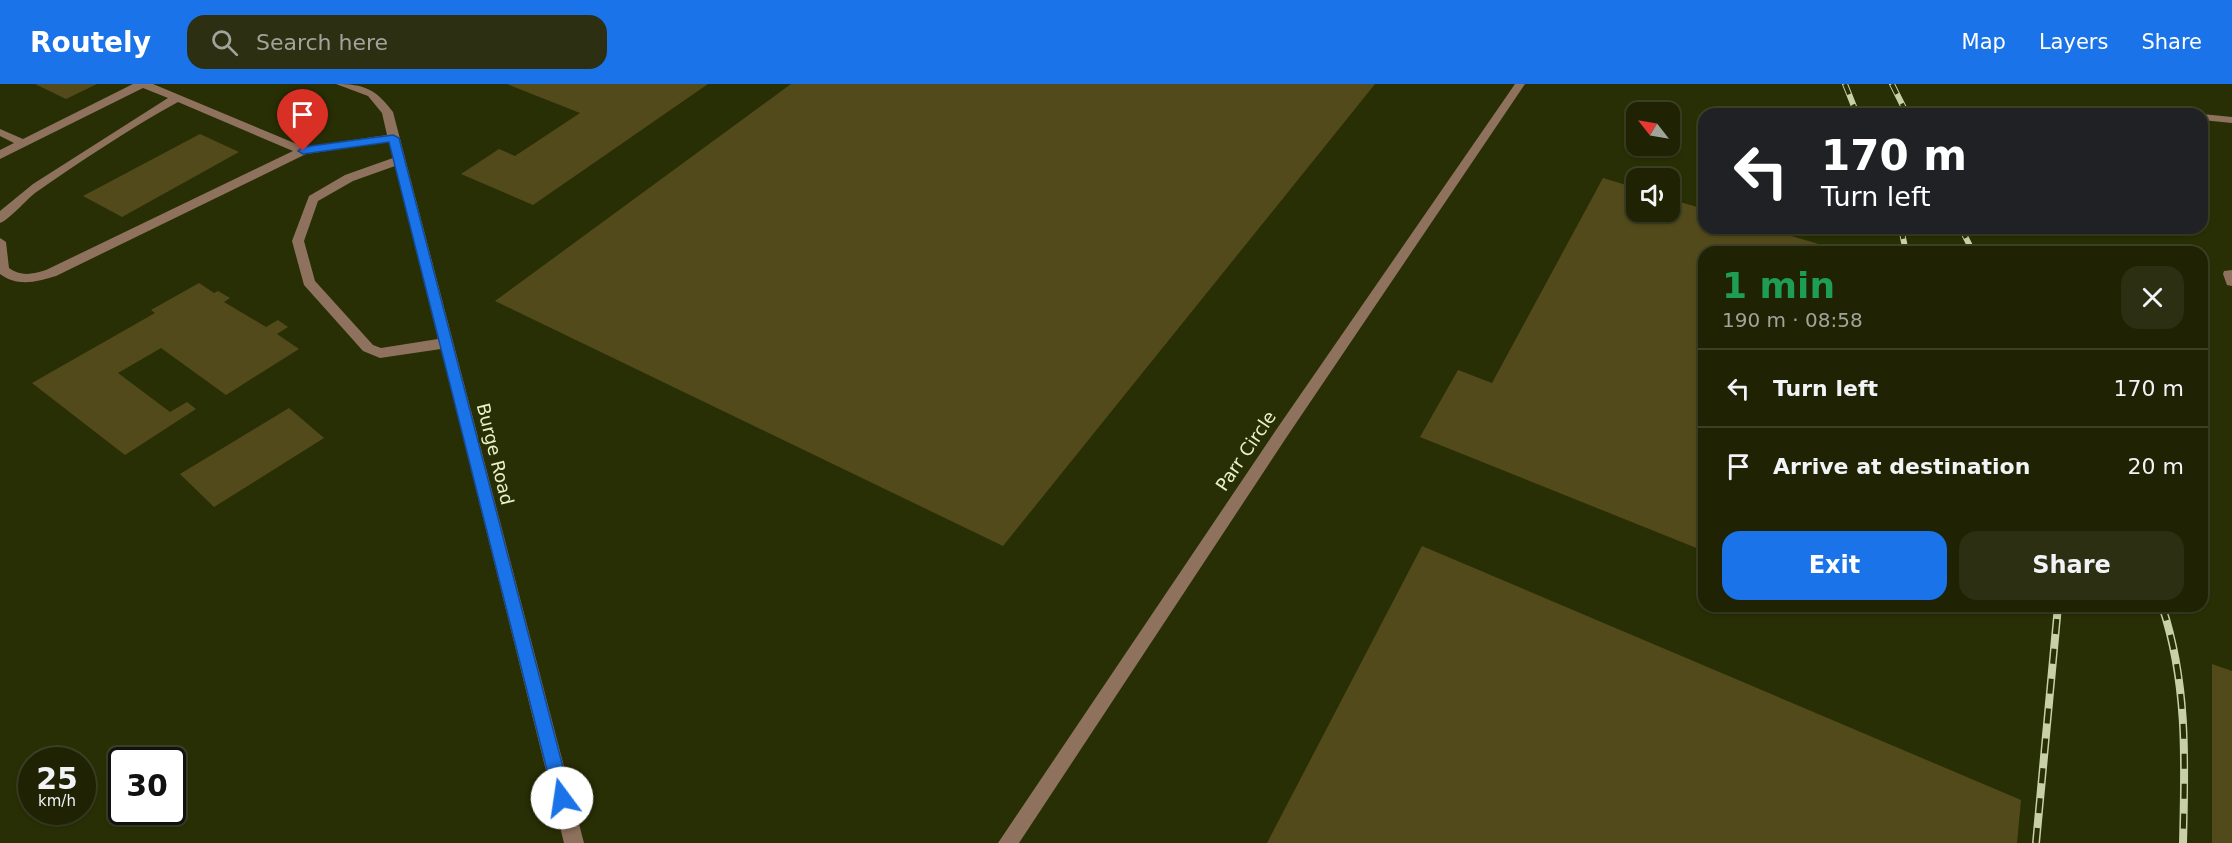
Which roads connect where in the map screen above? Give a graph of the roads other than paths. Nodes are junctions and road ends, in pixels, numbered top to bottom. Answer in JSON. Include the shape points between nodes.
{"nodes":[{"id":1,"x":143,"y":84,"type":"edge"},
{"id":2,"x":340,"y":84,"type":"edge"},
{"id":3,"x":1521,"y":84,"type":"edge"},
{"id":4,"x":177,"y":98,"type":"junction"},
{"id":5,"x":2208,"y":118,"type":"edge"},
{"id":6,"x":2232,"y":120,"type":"edge"},
{"id":7,"x":0,"y":132,"type":"edge"},
{"id":8,"x":393,"y":138,"type":"junction"},
{"id":9,"x":23,"y":143,"type":"junction"},
{"id":10,"x":303,"y":151,"type":"junction"},
{"id":11,"x":0,"y":155,"type":"edge"},
{"id":12,"x":399,"y":160,"type":"junction"},
{"id":13,"x":0,"y":219,"type":"edge"},
{"id":14,"x":0,"y":242,"type":"edge"},
{"id":15,"x":2232,"y":274,"type":"edge"},
{"id":16,"x":2232,"y":282,"type":"edge"},
{"id":17,"x":446,"y":343,"type":"junction"},
{"id":18,"x":574,"y":843,"type":"edge"},
{"id":19,"x":1008,"y":843,"type":"edge"}],
"edges":[{"from":1,"to":4,"type":"street"},
{"from":1,"to":9,"type":"street"},
{"from":2,"to":8,"type":"street","name":"Burge Road","via":[[372,94],[387,112]]},
{"from":3,"to":19,"type":"street","name":"Parr Circle"},
{"from":4,"to":10,"type":"street"},
{"from":4,"to":13,"type":"street","via":[[27,194]]},
{"from":5,"to":6,"type":"street"},
{"from":7,"to":9,"type":"street"},
{"from":8,"to":10,"type":"street"},
{"from":8,"to":12,"type":"street","name":"Burge Road"},
{"from":9,"to":11,"type":"street"},
{"from":10,"to":14,"type":"street","via":[[51,273],[24,279],[7,273],[3,270]]},
{"from":12,"to":17,"type":"street","name":"Burge Road"},
{"from":12,"to":17,"type":"street","via":[[349,178],[313,198],[298,241],[309,282],[369,348],[380,353]]},
{"from":15,"to":16,"type":"street"},
{"from":17,"to":18,"type":"street","name":"Burge Road"}]}
